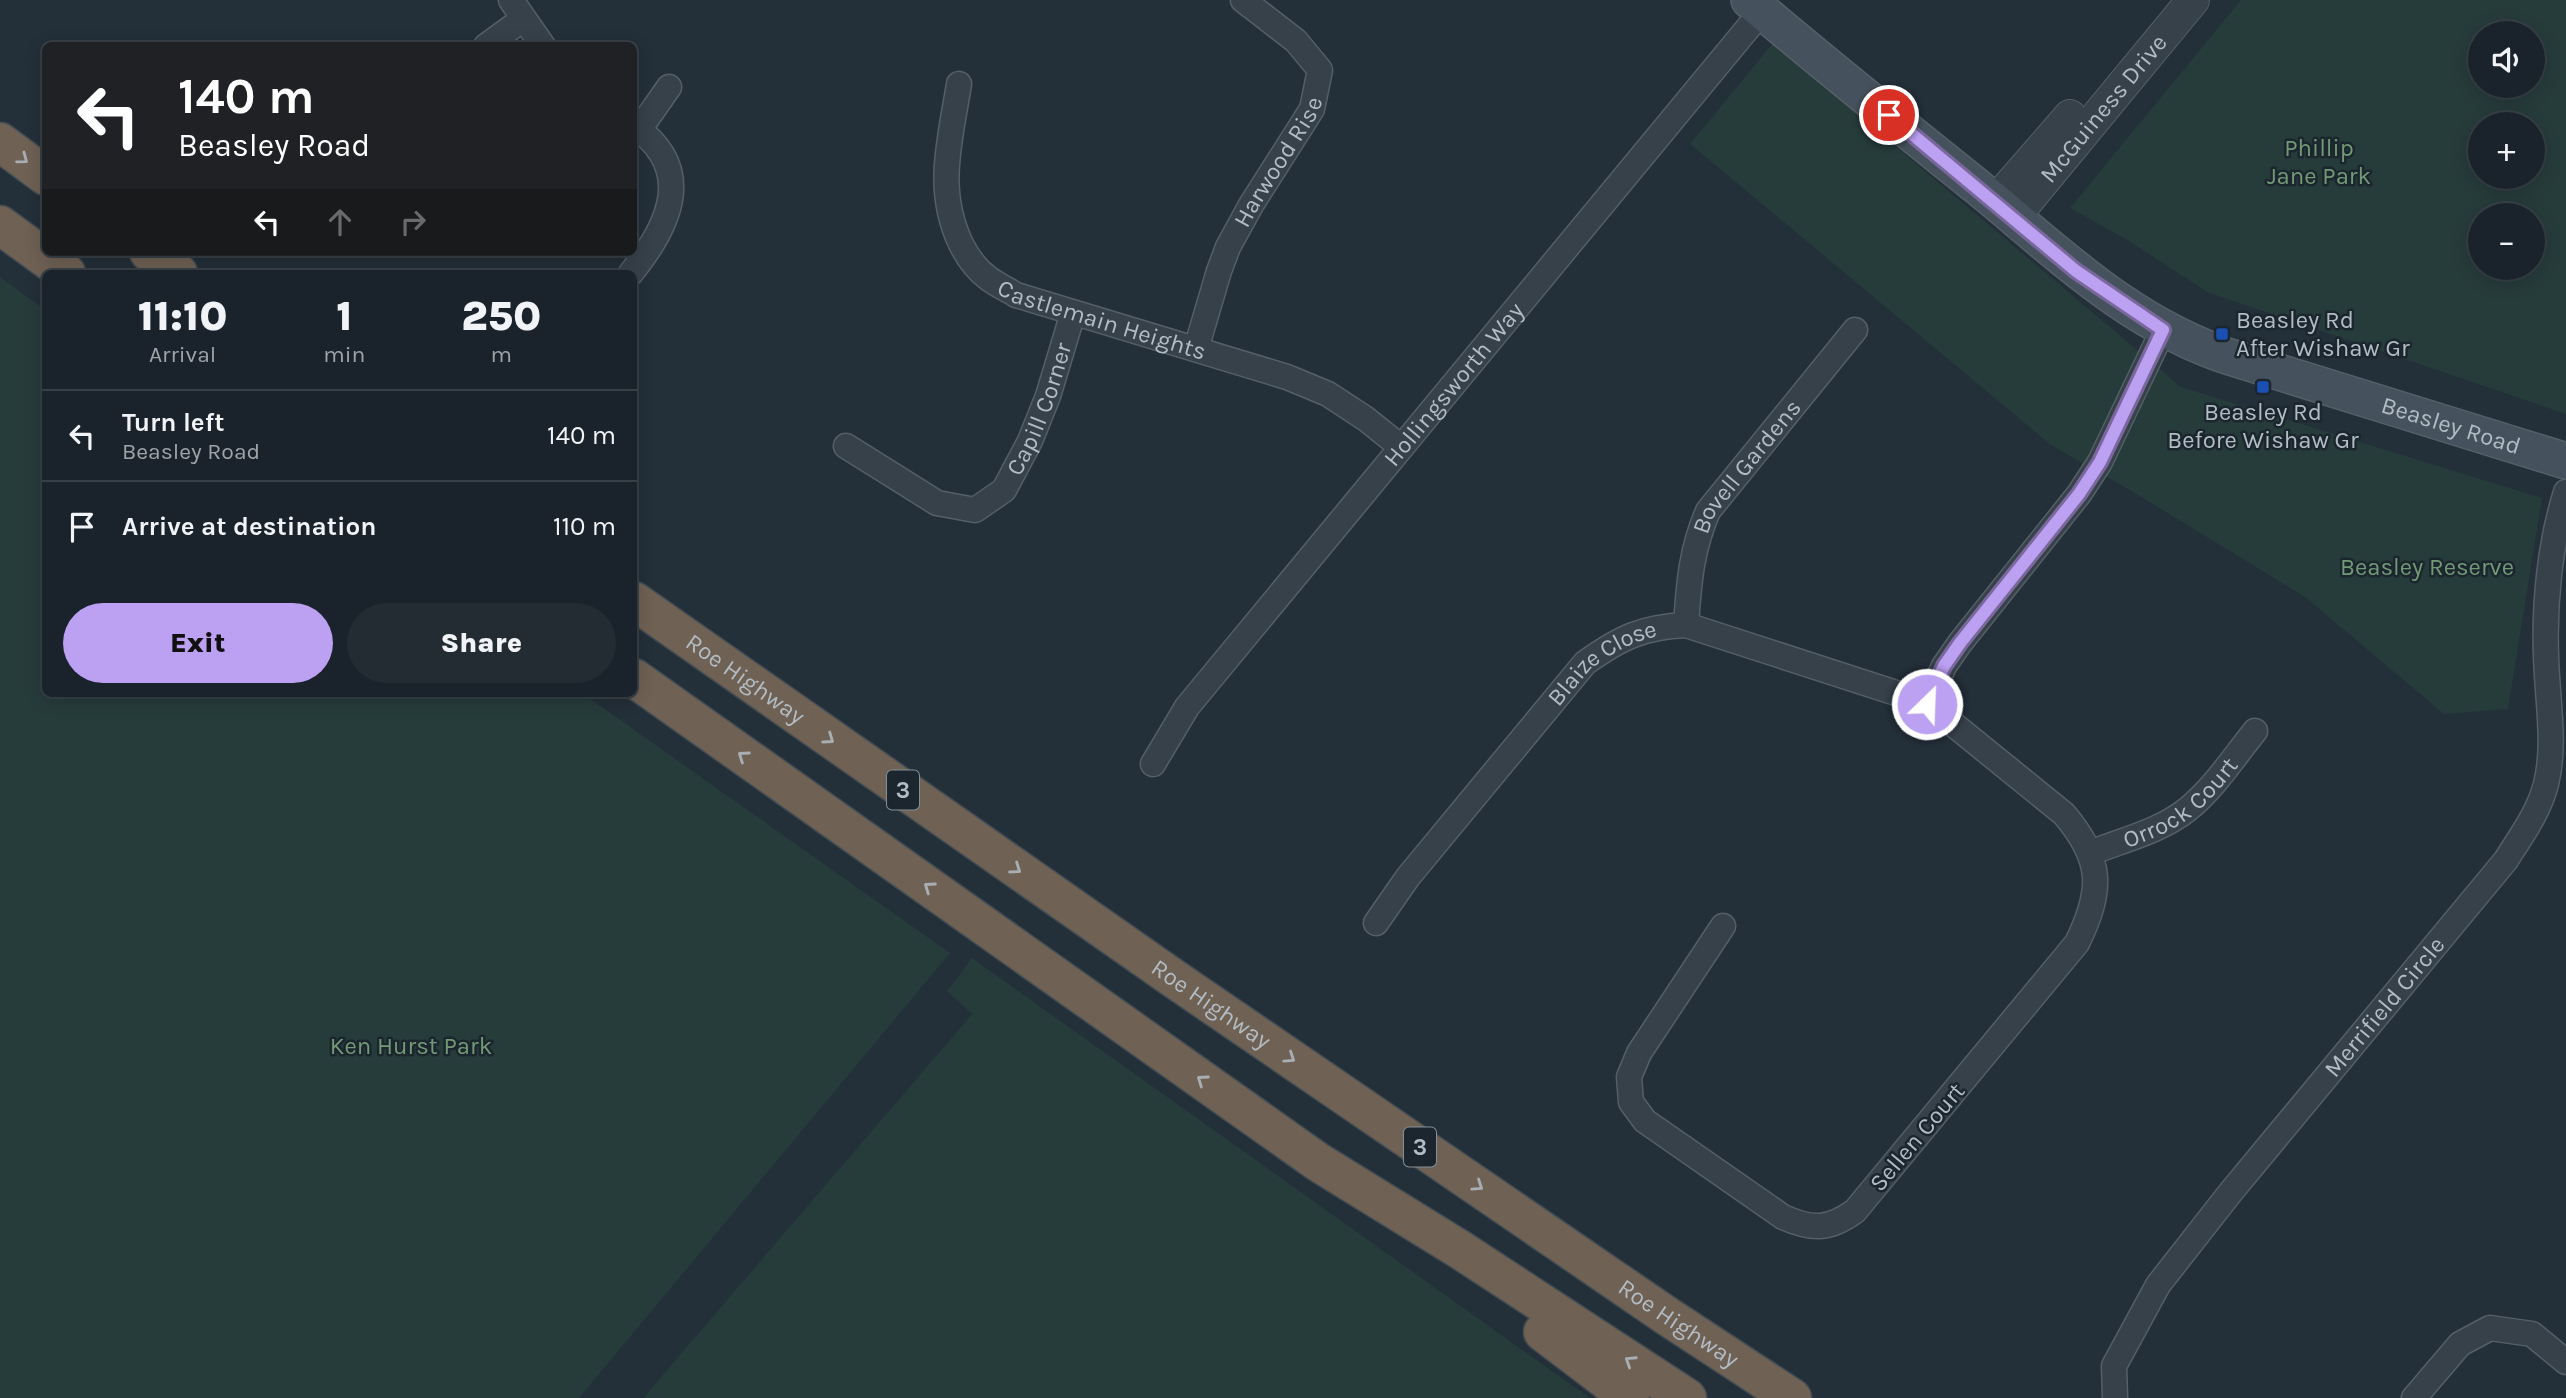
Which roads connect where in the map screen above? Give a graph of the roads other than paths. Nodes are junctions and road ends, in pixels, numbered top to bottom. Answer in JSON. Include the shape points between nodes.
{"nodes":[{"id":1,"x":1243,"y":0,"type":"edge"},
{"id":2,"x":2183,"y":2,"type":"edge"},
{"id":3,"x":1756,"y":6,"type":"edge"},
{"id":4,"x":517,"y":10,"type":"edge"},
{"id":5,"x":489,"y":42,"type":"edge"},
{"id":6,"x":540,"y":42,"type":"edge"},
{"id":7,"x":959,"y":84,"type":"dead end"},
{"id":8,"x":669,"y":87,"type":"dead end"},
{"id":9,"x":637,"y":127,"type":"edge"},
{"id":10,"x":637,"y":129,"type":"edge"},
{"id":11,"x":0,"y":142,"type":"edge"},
{"id":12,"x":42,"y":173,"type":"edge"},
{"id":13,"x":2004,"y":210,"type":"junction"},
{"id":14,"x":0,"y":225,"type":"edge"},
{"id":15,"x":42,"y":256,"type":"edge"},
{"id":16,"x":43,"y":256,"type":"edge"},
{"id":17,"x":155,"y":256,"type":"edge"},
{"id":18,"x":62,"y":270,"type":"edge"},
{"id":19,"x":174,"y":270,"type":"edge"},
{"id":20,"x":634,"y":270,"type":"edge"},
{"id":21,"x":1073,"y":313,"type":"junction"},
{"id":22,"x":1855,"y":330,"type":"dead end"},
{"id":23,"x":2163,"y":330,"type":"junction"},
{"id":24,"x":1196,"y":349,"type":"junction"},
{"id":25,"x":846,"y":446,"type":"dead end"},
{"id":26,"x":1401,"y":447,"type":"junction"},
{"id":27,"x":2566,"y":461,"type":"edge"},
{"id":28,"x":2566,"y":492,"type":"edge"},
{"id":29,"x":2566,"y":539,"type":"edge"},
{"id":30,"x":2550,"y":578,"type":"junction"},
{"id":31,"x":637,"y":603,"type":"edge"},
{"id":32,"x":1686,"y":625,"type":"junction"},
{"id":33,"x":637,"y":680,"type":"edge"},
{"id":34,"x":1927,"y":704,"type":"junction"},
{"id":35,"x":2255,"y":731,"type":"dead end"},
{"id":36,"x":2558,"y":740,"type":"edge"},
{"id":37,"x":1153,"y":764,"type":"dead end"},
{"id":38,"x":2090,"y":853,"type":"junction"},
{"id":39,"x":1376,"y":923,"type":"dead end"},
{"id":40,"x":1723,"y":926,"type":"dead end"},
{"id":41,"x":1318,"y":1162,"type":"junction"},
{"id":42,"x":1667,"y":1316,"type":"junction"},
{"id":43,"x":2566,"y":1362,"type":"edge"},
{"id":44,"x":1630,"y":1398,"type":"edge"},
{"id":45,"x":1687,"y":1398,"type":"edge"},
{"id":46,"x":1792,"y":1398,"type":"edge"},
{"id":47,"x":1817,"y":1398,"type":"edge"},
{"id":48,"x":2115,"y":1398,"type":"edge"},
{"id":49,"x":2414,"y":1398,"type":"edge"}],
"edges":[{"from":1,"to":24,"type":"street","name":"Harwood Rise","via":[[1296,41],[1320,70],[1312,109],[1228,247]]},
{"from":2,"to":13,"type":"street","name":"McGuiness Drive"},
{"from":3,"to":13,"type":"main road","name":"Beasley Road"},
{"from":3,"to":26,"type":"street","name":"Hollingsworth Way"},
{"from":4,"to":5,"type":"street"},
{"from":4,"to":6,"type":"street"},
{"from":7,"to":21,"type":"street","name":"Castlemain Heights","via":[[945,173],[946,198],[962,245],[986,277],[1016,295]]},
{"from":8,"to":9,"type":"street"},
{"from":10,"to":20,"type":"street","via":[[662,155],[672,182],[669,212],[653,247]]},
{"from":11,"to":12,"type":"highway","one_way":true},
{"from":13,"to":23,"type":"main road","name":"Beasley Road","via":[[2076,271]]},
{"from":14,"to":15,"type":"highway"},
{"from":16,"to":18,"type":"highway"},
{"from":17,"to":19,"type":"highway"},
{"from":21,"to":24,"type":"street","name":"Castlemain Heights"},
{"from":21,"to":25,"type":"street","name":"Capill Corner","via":[[1030,441],[1004,490],[975,510],[937,503]]},
{"from":22,"to":32,"type":"street","name":"Bovell Gardens","via":[[1708,511],[1691,561]]},
{"from":23,"to":27,"type":"main road","name":"Beasley Road","via":[[2230,358]]},
{"from":23,"to":34,"type":"street","via":[[2100,462],[1960,643]]},
{"from":24,"to":26,"type":"street","name":"Castlemain Heights","via":[[1328,394]]},
{"from":26,"to":37,"type":"street","name":"Hollingsworth Way","via":[[1186,707]]},
{"from":28,"to":30,"type":"street","name":"Merrifield Circle"},
{"from":29,"to":30,"type":"street","name":"Merrifield Circle"},
{"from":30,"to":36,"type":"street","name":"Merrifield Circle","via":[[2546,653]]},
{"from":31,"to":42,"type":"highway","name":"Roe Highway","number":"3","one_way":true},
{"from":32,"to":34,"type":"street","name":"Blaize Close"},
{"from":32,"to":39,"type":"street","name":"Blaize Close","via":[[1634,633],[1585,663],[1408,877]]},
{"from":41,"to":33,"type":"highway","one_way":true},
{"from":34,"to":38,"type":"street","name":"Sellen Court","via":[[2064,814]]},
{"from":35,"to":38,"type":"street","name":"Orrock Court","via":[[2187,810],[2161,826]]},
{"from":36,"to":48,"type":"street","name":"Merrifield Circle","via":[[2532,820],[2506,860],[2158,1285],[2114,1366]]},
{"from":38,"to":40,"type":"street","name":"Sellen Court","via":[[2096,880],[2092,914],[2077,943],[1855,1211],[1839,1223],[1819,1227],[1783,1217],[1645,1121],[1631,1102],[1629,1077],[1639,1053]]},
{"from":41,"to":44,"type":"highway"},
{"from":45,"to":41,"type":"highway","one_way":true},
{"from":42,"to":46,"type":"highway","name":"Roe Highway","number":"3"},
{"from":42,"to":47,"type":"highway"},
{"from":43,"to":49,"type":"street","via":[[2532,1334],[2490,1328],[2460,1345]]}]}
